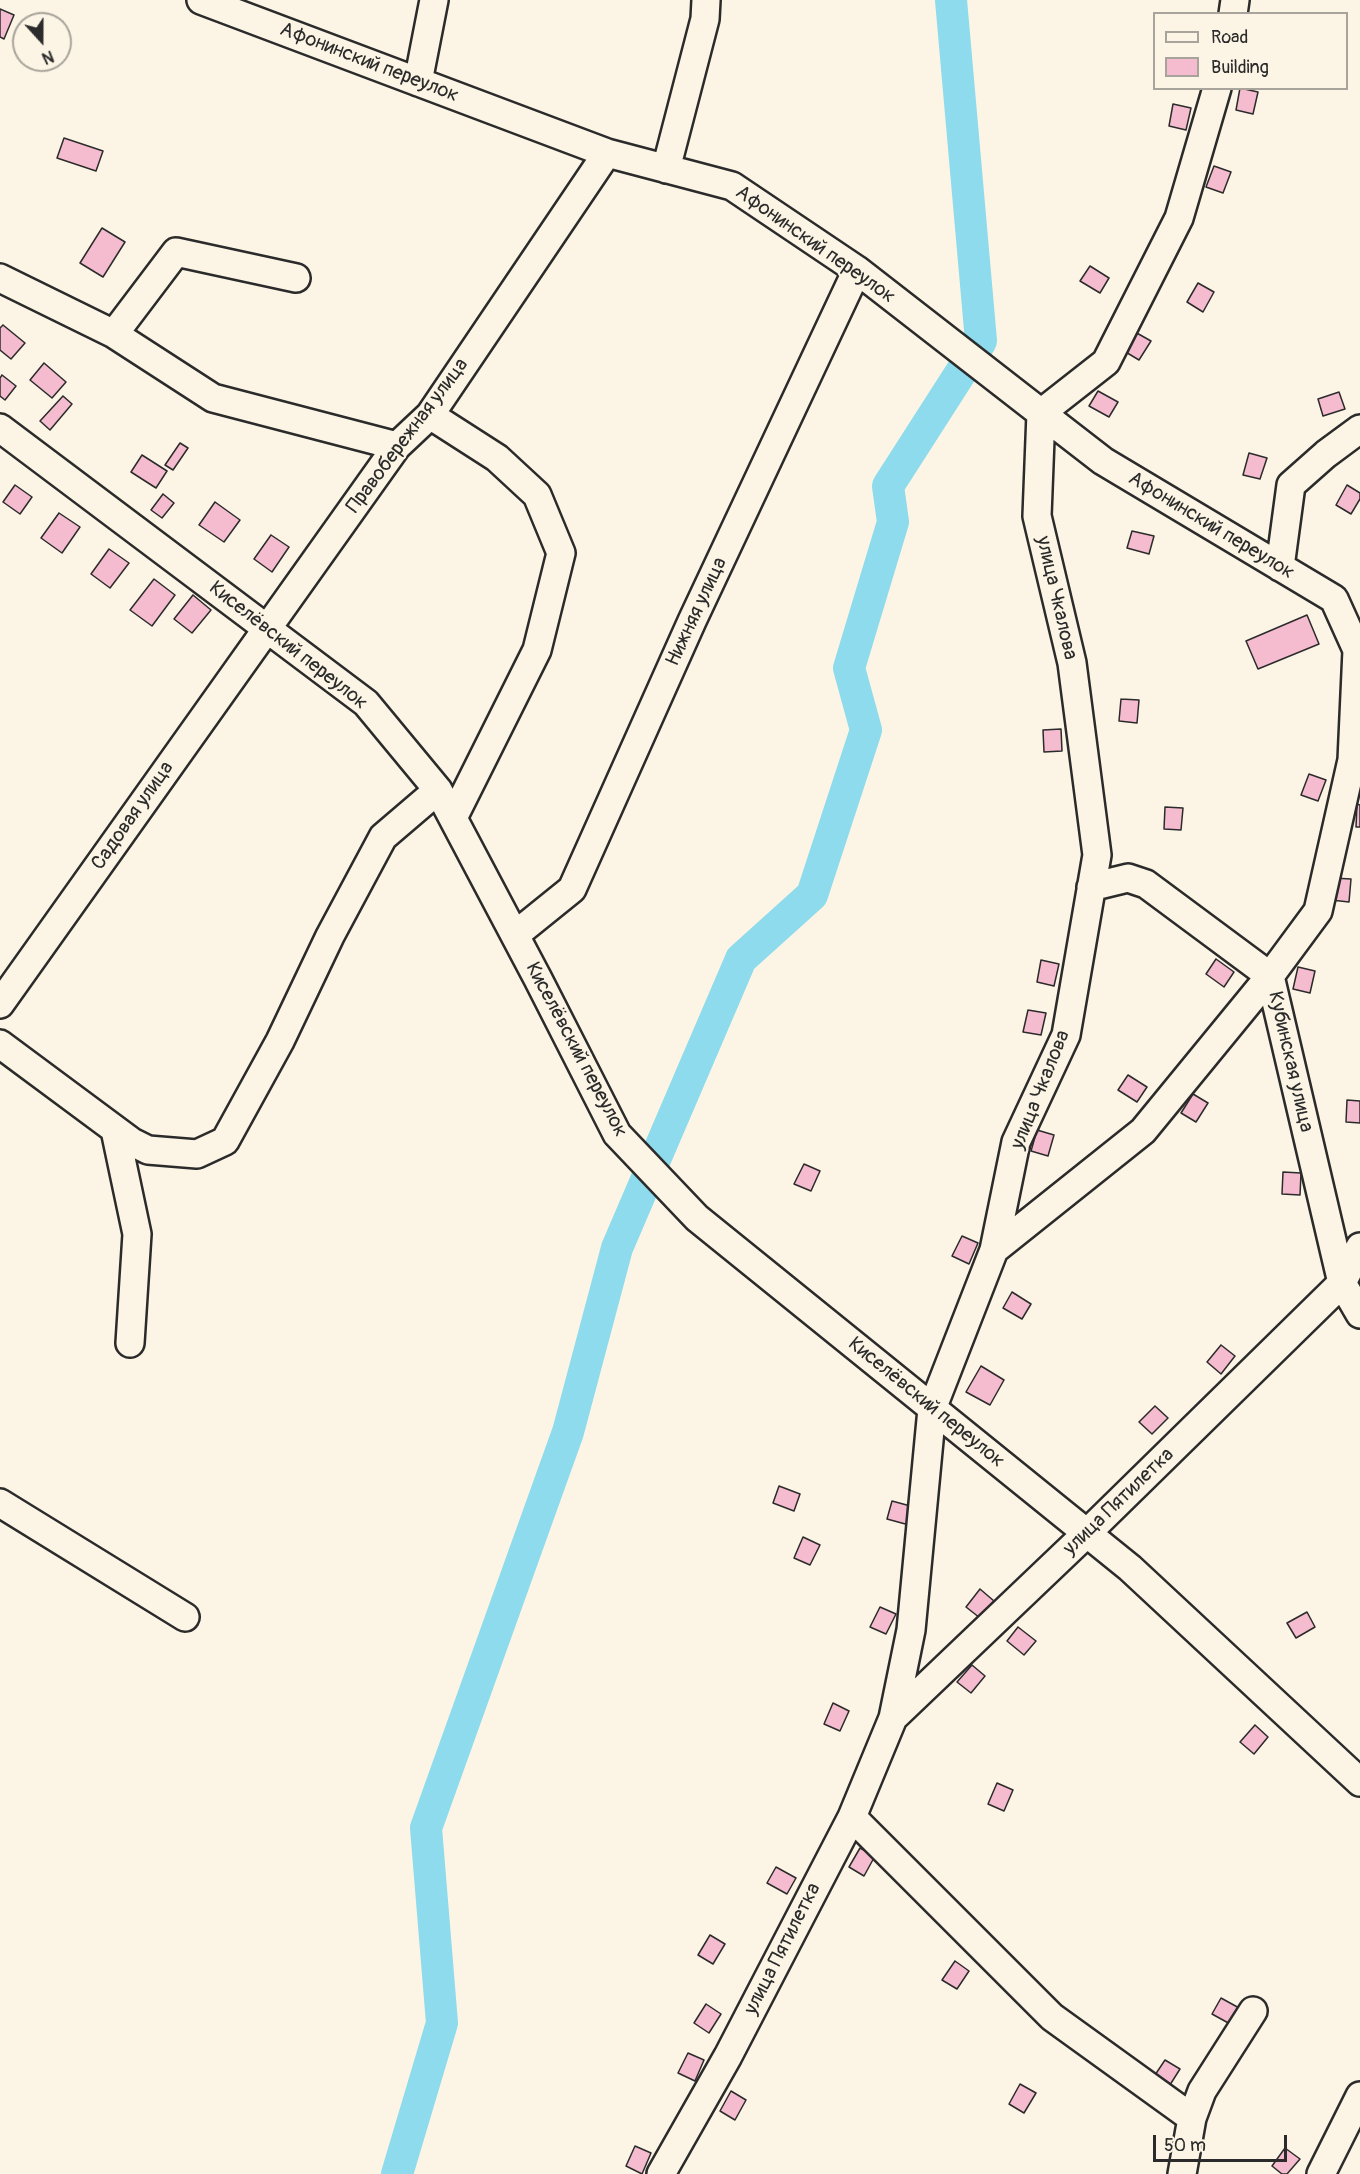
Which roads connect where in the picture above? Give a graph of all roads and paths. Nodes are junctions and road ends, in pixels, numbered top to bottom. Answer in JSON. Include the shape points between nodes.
{"nodes":[{"id":1,"x":201,"y":0,"type":"edge"},
{"id":2,"x":434,"y":0,"type":"edge"},
{"id":3,"x":706,"y":0,"type":"edge"},
{"id":4,"x":418,"y":82,"type":"junction"},
{"id":5,"x":1216,"y":90,"type":"edge"},
{"id":6,"x":607,"y":153,"type":"junction"},
{"id":7,"x":666,"y":169,"type":"junction"},
{"id":8,"x":857,"y":270,"type":"junction"},
{"id":9,"x":0,"y":278,"type":"edge"},
{"id":10,"x":296,"y":278,"type":"dead end"},
{"id":11,"x":114,"y":334,"type":"junction"},
{"id":12,"x":1032,"y":406,"type":"junction"},
{"id":13,"x":430,"y":415,"type":"junction"},
{"id":14,"x":0,"y":428,"type":"edge"},
{"id":15,"x":1360,"y":429,"type":"edge"},
{"id":16,"x":397,"y":446,"type":"junction"},
{"id":17,"x":1280,"y":567,"type":"junction"},
{"id":18,"x":266,"y":628,"type":"junction"},
{"id":19,"x":1356,"y":752,"type":"edge"},
{"id":20,"x":438,"y":790,"type":"junction"},
{"id":21,"x":453,"y":818,"type":"junction"},
{"id":22,"x":1091,"y":887,"type":"junction"},
{"id":23,"x":515,"y":935,"type":"junction"},
{"id":24,"x":1270,"y":976,"type":"junction"},
{"id":25,"x":0,"y":1004,"type":"edge"},
{"id":26,"x":0,"y":1044,"type":"edge"},
{"id":27,"x":115,"y":1130,"type":"junction"},
{"id":28,"x":1360,"y":1247,"type":"edge"},
{"id":29,"x":994,"y":1250,"type":"junction"},
{"id":30,"x":1342,"y":1282,"type":"junction"},
{"id":31,"x":1360,"y":1314,"type":"edge"},
{"id":32,"x":130,"y":1343,"type":"dead end"},
{"id":33,"x":933,"y":1409,"type":"junction"},
{"id":34,"x":0,"y":1503,"type":"edge"},
{"id":35,"x":1087,"y":1533,"type":"junction"},
{"id":36,"x":185,"y":1617,"type":"dead end"},
{"id":37,"x":893,"y":1718,"type":"junction"},
{"id":38,"x":1360,"y":1782,"type":"edge"},
{"id":39,"x":852,"y":1817,"type":"junction"},
{"id":40,"x":1253,"y":2011,"type":"dead end"},
{"id":41,"x":1360,"y":2096,"type":"edge"},
{"id":42,"x":1192,"y":2118,"type":"junction"},
{"id":43,"x":661,"y":2174,"type":"edge"},
{"id":44,"x":1182,"y":2174,"type":"edge"},
{"id":45,"x":1321,"y":2174,"type":"edge"}],
"edges":[{"from":1,"to":4,"type":"street","name":"Афонинский переулок"},
{"from":2,"to":4,"type":"street"},
{"from":3,"to":7,"type":"street","via":[[705,19]]},
{"from":4,"to":6,"type":"street","name":"Афонинский переулок"},
{"from":5,"to":12,"type":"street","via":[[1179,218],[1106,362]]},
{"from":6,"to":7,"type":"street","name":"Афонинский переулок"},
{"from":6,"to":13,"type":"street","name":"Правобережная улица"},
{"from":7,"to":8,"type":"street","name":"Афонинский переулок","via":[[732,186]]},
{"from":8,"to":12,"type":"street","name":"Афонинский переулок"},
{"from":8,"to":23,"type":"street","name":"Нижняя улица","via":[[692,621],[572,889]]},
{"from":9,"to":11,"type":"street"},
{"from":10,"to":11,"type":"street","via":[[176,252]]},
{"from":11,"to":16,"type":"street","via":[[213,398]]},
{"from":12,"to":17,"type":"street","name":"Афонинский переулок","via":[[1103,461]]},
{"from":12,"to":22,"type":"street","name":"улица Чкалова","via":[[1037,516],[1072,663],[1097,855]]},
{"from":13,"to":16,"type":"street","name":"Правобережная улица"},
{"from":13,"to":21,"type":"street","via":[[497,458],[537,495],[561,553],[537,650]]},
{"from":14,"to":18,"type":"street","name":"Киселёвский переулок"},
{"from":15,"to":17,"type":"street","via":[[1291,485]]},
{"from":16,"to":18,"type":"street","name":"Правобережная улица"},
{"from":17,"to":19,"type":"street","name":"Афонинский переулок","via":[[1334,599],[1357,650]]},
{"from":18,"to":20,"type":"street","name":"Киселёвский переулок","via":[[366,704]]},
{"from":18,"to":25,"type":"street","name":"Садовая улица"},
{"from":19,"to":24,"type":"street","via":[[1318,911]]},
{"from":20,"to":21,"type":"street","name":"Киселёвский переулок"},
{"from":20,"to":27,"type":"street","via":[[383,837],[225,1141],[197,1154],[148,1150]]},
{"from":21,"to":23,"type":"street","name":"Киселёвский переулок"},
{"from":22,"to":24,"type":"street","name":"Кубинская улица","via":[[1128,878],[1146,884]]},
{"from":22,"to":29,"type":"street","name":"улица Чкалова","via":[[1066,1035],[1016,1142]]},
{"from":23,"to":33,"type":"street","name":"Киселёвский переулок","via":[[617,1134],[697,1218]]},
{"from":24,"to":29,"type":"street","via":[[1143,1131]]},
{"from":24,"to":30,"type":"street","name":"Кубинская улица"},
{"from":26,"to":27,"type":"street"},
{"from":27,"to":32,"type":"street","via":[[137,1234]]},
{"from":28,"to":30,"type":"street","name":"улица Пятилетка"},
{"from":29,"to":33,"type":"street","name":"улица Пятилетка"},
{"from":30,"to":31,"type":"street","name":"Кубинская улица"},
{"from":30,"to":35,"type":"street","name":"улица Пятилетка"},
{"from":33,"to":35,"type":"street","name":"Киселёвский переулок"},
{"from":33,"to":37,"type":"street","name":"улица Пятилетка","via":[[911,1630]]},
{"from":34,"to":36,"type":"street"},
{"from":35,"to":37,"type":"street","name":"улица Пятилетка"},
{"from":35,"to":38,"type":"street","name":"Киселёвский переулок","via":[[1130,1568]]},
{"from":37,"to":39,"type":"street","name":"улица Пятилетка"},
{"from":39,"to":42,"type":"street","via":[[1052,2017]]},
{"from":39,"to":43,"type":"street","name":"улица Пятилетка","via":[[728,2056]]},
{"from":40,"to":42,"type":"street","via":[[1202,2091]]},
{"from":41,"to":45,"type":"street"},
{"from":42,"to":44,"type":"street"}]}
